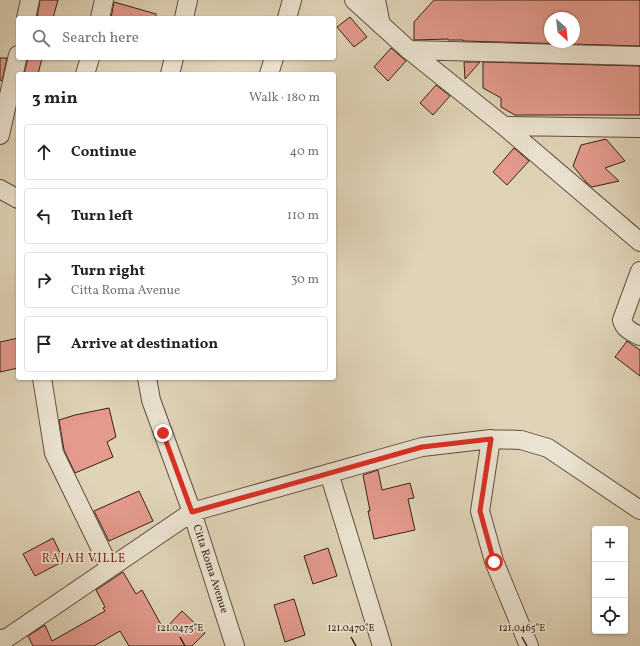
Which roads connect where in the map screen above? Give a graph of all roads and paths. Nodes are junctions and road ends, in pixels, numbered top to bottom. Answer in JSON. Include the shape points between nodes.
{"nodes":[{"id":1,"x":30,"y":0,"type":"edge"},
{"id":2,"x":104,"y":0,"type":"edge"},
{"id":3,"x":188,"y":0,"type":"edge"},
{"id":4,"x":292,"y":0,"type":"edge"},
{"id":5,"x":354,"y":0,"type":"edge"},
{"id":6,"x":376,"y":0,"type":"edge"},
{"id":7,"x":26,"y":16,"type":"edge"},
{"id":8,"x":100,"y":16,"type":"edge"},
{"id":9,"x":184,"y":16,"type":"edge"},
{"id":10,"x":288,"y":16,"type":"edge"},
{"id":11,"x":381,"y":25,"type":"junction"},
{"id":12,"x":409,"y":50,"type":"junction"},
{"id":13,"x":640,"y":56,"type":"edge"},
{"id":14,"x":17,"y":60,"type":"edge"},
{"id":15,"x":90,"y":60,"type":"edge"},
{"id":16,"x":174,"y":60,"type":"edge"},
{"id":17,"x":273,"y":60,"type":"edge"},
{"id":18,"x":86,"y":72,"type":"edge"},
{"id":19,"x":170,"y":72,"type":"edge"},
{"id":20,"x":270,"y":72,"type":"edge"},
{"id":21,"x":504,"y":126,"type":"junction"},
{"id":22,"x":640,"y":128,"type":"edge"},
{"id":23,"x":0,"y":135,"type":"edge"},
{"id":24,"x":0,"y":189,"type":"edge"},
{"id":25,"x":16,"y":202,"type":"edge"},
{"id":26,"x":640,"y":242,"type":"edge"},
{"id":27,"x":640,"y":271,"type":"edge"},
{"id":28,"x":640,"y":336,"type":"edge"},
{"id":29,"x":42,"y":380,"type":"edge"},
{"id":30,"x":147,"y":380,"type":"edge"},
{"id":31,"x":491,"y":439,"type":"junction"},
{"id":32,"x":329,"y":473,"type":"junction"},
{"id":33,"x":640,"y":510,"type":"edge"},
{"id":34,"x":192,"y":512,"type":"junction"},
{"id":35,"x":110,"y":568,"type":"junction"},
{"id":36,"x":0,"y":639,"type":"edge"},
{"id":37,"x":235,"y":646,"type":"edge"},
{"id":38,"x":382,"y":646,"type":"edge"},
{"id":39,"x":529,"y":646,"type":"edge"}],
"edges":[{"from":1,"to":7,"type":"street"},
{"from":2,"to":8,"type":"street"},
{"from":3,"to":9,"type":"street"},
{"from":4,"to":10,"type":"street"},
{"from":5,"to":11,"type":"street"},
{"from":6,"to":11,"type":"street"},
{"from":11,"to":12,"type":"street"},
{"from":12,"to":13,"type":"street"},
{"from":12,"to":21,"type":"street"},
{"from":14,"to":23,"type":"street"},
{"from":15,"to":18,"type":"street"},
{"from":16,"to":19,"type":"street"},
{"from":17,"to":20,"type":"street"},
{"from":21,"to":22,"type":"street"},
{"from":21,"to":26,"type":"street"},
{"from":24,"to":25,"type":"street"},
{"from":27,"to":28,"type":"street","via":[[622,320],[627,328]]},
{"from":29,"to":35,"type":"street","via":[[54,453]]},
{"from":30,"to":34,"type":"street","name":"Citta Roma Avenue","via":[[151,400]]},
{"from":31,"to":32,"type":"street","via":[[422,447]]},
{"from":31,"to":33,"type":"street","via":[[521,440],[548,448]]},
{"from":31,"to":39,"type":"street","via":[[480,511],[494,562]]},
{"from":32,"to":34,"type":"street"},
{"from":32,"to":38,"type":"street"},
{"from":34,"to":35,"type":"street"},
{"from":34,"to":37,"type":"street","name":"Citta Roma Avenue"},
{"from":35,"to":36,"type":"street","via":[[7,638]]}]}
